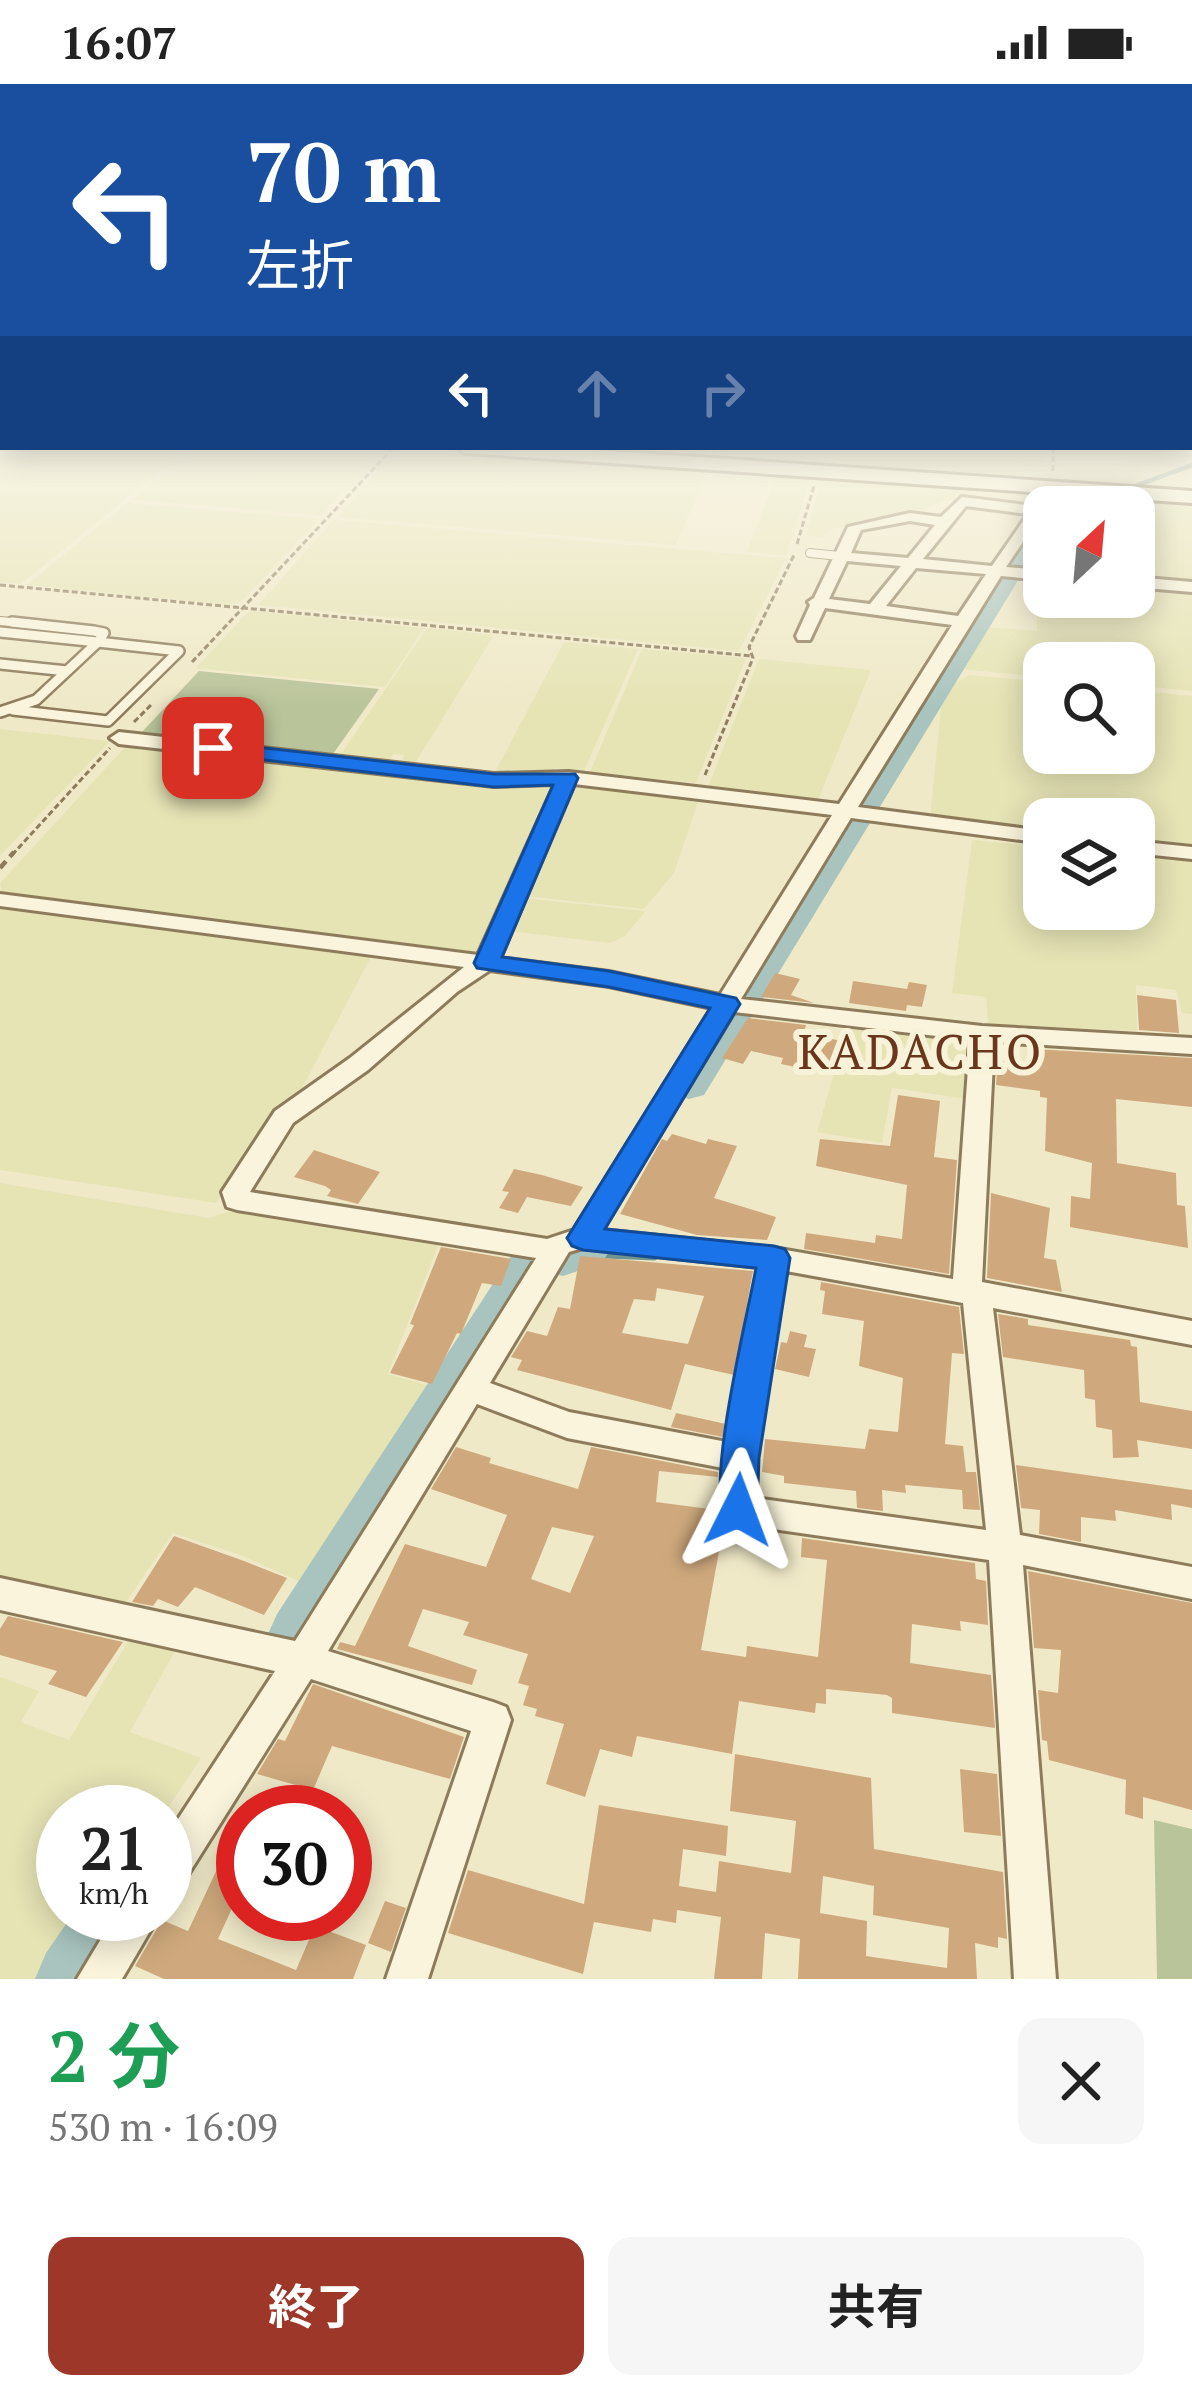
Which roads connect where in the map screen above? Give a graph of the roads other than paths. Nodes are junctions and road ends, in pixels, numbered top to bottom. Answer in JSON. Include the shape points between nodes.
{"nodes":[{"id":1,"x":853,"y":530,"type":"edge"},
{"id":2,"x":939,"y":530,"type":"edge"},
{"id":3,"x":1023,"y":537,"type":"edge"},
{"id":4,"x":810,"y":553,"type":"dead end"},
{"id":5,"x":839,"y":556,"type":"junction"},
{"id":6,"x":915,"y":562,"type":"junction"},
{"id":7,"x":1006,"y":571,"type":"junction"},
{"id":8,"x":1023,"y":573,"type":"edge"},
{"id":9,"x":1155,"y":584,"type":"edge"},
{"id":10,"x":1192,"y":587,"type":"edge"},
{"id":11,"x":816,"y":602,"type":"junction"},
{"id":12,"x":875,"y":609,"type":"junction"},
{"id":13,"x":0,"y":621,"type":"edge"},
{"id":14,"x":962,"y":621,"type":"junction"},
{"id":15,"x":0,"y":632,"type":"edge"},
{"id":16,"x":804,"y":635,"type":"dead end"},
{"id":17,"x":98,"y":642,"type":"junction"},
{"id":18,"x":0,"y":664,"type":"edge"},
{"id":19,"x":67,"y":671,"type":"junction"},
{"id":20,"x":13,"y":710,"type":"junction"},
{"id":21,"x":0,"y":712,"type":"edge"},
{"id":22,"x":119,"y":738,"type":"road end"},
{"id":23,"x":567,"y":778,"type":"junction"},
{"id":24,"x":858,"y":810,"type":"junction"},
{"id":25,"x":1023,"y":834,"type":"edge"},
{"id":26,"x":1155,"y":849,"type":"edge"},
{"id":27,"x":1192,"y":853,"type":"edge"},
{"id":28,"x":0,"y":900,"type":"edge"},
{"id":29,"x":486,"y":963,"type":"junction"},
{"id":30,"x":734,"y":1005,"type":"junction"},
{"id":31,"x":982,"y":1034,"type":"junction"},
{"id":32,"x":1192,"y":1046,"type":"edge"},
{"id":33,"x":583,"y":1238,"type":"junction"},
{"id":34,"x":555,"y":1251,"type":"junction"},
{"id":35,"x":774,"y":1258,"type":"junction"},
{"id":36,"x":971,"y":1290,"type":"junction"},
{"id":37,"x":1192,"y":1333,"type":"edge"},
{"id":38,"x":472,"y":1389,"type":"junction"},
{"id":39,"x":740,"y":1458,"type":"junction"},
{"id":40,"x":1005,"y":1549,"type":"junction"},
{"id":41,"x":1192,"y":1583,"type":"edge"},
{"id":42,"x":0,"y":1594,"type":"edge"},
{"id":43,"x":303,"y":1660,"type":"junction"},
{"id":44,"x":192,"y":1833,"type":"edge"},
{"id":45,"x":123,"y":1941,"type":"edge"},
{"id":46,"x":98,"y":1979,"type":"edge"},
{"id":47,"x":406,"y":1979,"type":"edge"},
{"id":48,"x":1035,"y":1979,"type":"edge"}],
"edges":[{"from":1,"to":5,"type":"street"},
{"from":2,"to":6,"type":"street"},
{"from":3,"to":7,"type":"street"},
{"from":4,"to":5,"type":"lane"},
{"from":5,"to":6,"type":"street"},
{"from":5,"to":11,"type":"street"},
{"from":6,"to":7,"type":"street"},
{"from":6,"to":12,"type":"street"},
{"from":7,"to":8,"type":"street"},
{"from":7,"to":14,"type":"street"},
{"from":9,"to":10,"type":"street"},
{"from":11,"to":12,"type":"street"},
{"from":11,"to":16,"type":"street"},
{"from":12,"to":14,"type":"street"},
{"from":13,"to":17,"type":"lane","via":[[104,633]]},
{"from":14,"to":24,"type":"street"},
{"from":15,"to":17,"type":"lane"},
{"from":17,"to":19,"type":"lane"},
{"from":17,"to":20,"type":"lane","via":[[179,651],[108,721]]},
{"from":18,"to":19,"type":"lane"},
{"from":19,"to":20,"type":"lane"},
{"from":20,"to":21,"type":"lane"},
{"from":22,"to":23,"type":"street","via":[[494,780]]},
{"from":23,"to":24,"type":"street"},
{"from":23,"to":29,"type":"street"},
{"from":24,"to":25,"type":"street"},
{"from":24,"to":30,"type":"street"},
{"from":26,"to":27,"type":"street"},
{"from":28,"to":29,"type":"street"},
{"from":29,"to":30,"type":"street"},
{"from":29,"to":34,"type":"street","via":[[284,1117],[237,1200]]},
{"from":30,"to":31,"type":"street"},
{"from":30,"to":33,"type":"street"},
{"from":31,"to":32,"type":"street"},
{"from":31,"to":36,"type":"street"},
{"from":33,"to":34,"type":"street"},
{"from":33,"to":35,"type":"street"},
{"from":34,"to":38,"type":"street"},
{"from":35,"to":36,"type":"street"},
{"from":35,"to":39,"type":"street"},
{"from":36,"to":37,"type":"street"},
{"from":36,"to":40,"type":"street"},
{"from":38,"to":39,"type":"street","via":[[567,1425]]},
{"from":38,"to":43,"type":"street"},
{"from":39,"to":40,"type":"street","via":[[738,1510]]},
{"from":40,"to":41,"type":"street"},
{"from":40,"to":48,"type":"street"},
{"from":42,"to":43,"type":"street"},
{"from":43,"to":44,"type":"street"},
{"from":43,"to":47,"type":"street","via":[[493,1720]]},
{"from":45,"to":46,"type":"street"}]}
